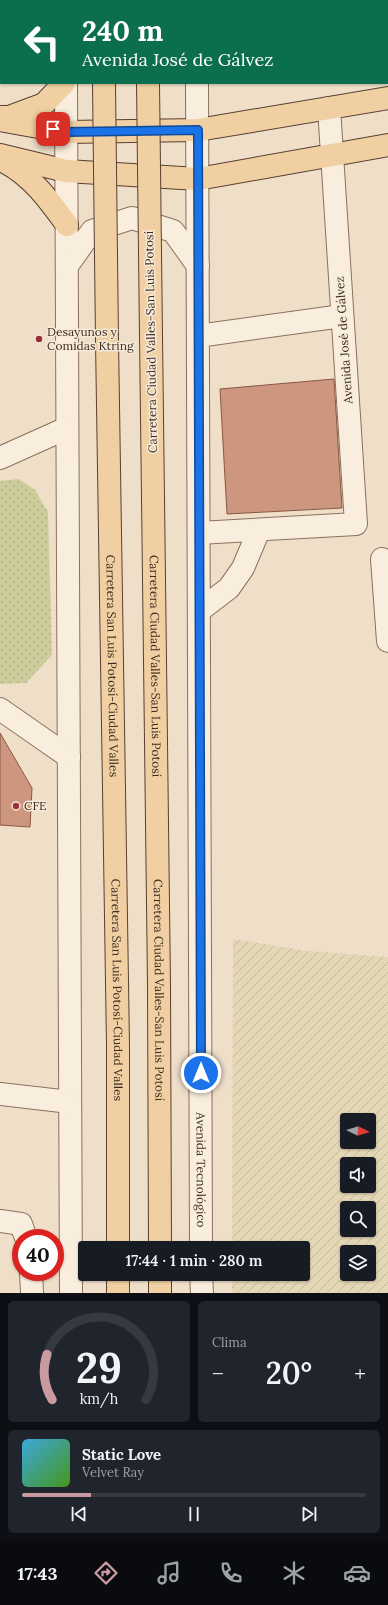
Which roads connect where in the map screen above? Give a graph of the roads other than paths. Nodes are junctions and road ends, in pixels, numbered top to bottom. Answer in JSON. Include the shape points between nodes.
{"nodes":[{"id":1,"x":64,"y":84,"type":"edge"},
{"id":2,"x":65,"y":84,"type":"edge"},
{"id":3,"x":104,"y":84,"type":"edge"},
{"id":4,"x":148,"y":84,"type":"edge"},
{"id":5,"x":198,"y":84,"type":"edge"},
{"id":6,"x":388,"y":98,"type":"edge"},
{"id":7,"x":329,"y":108,"type":"junction"},
{"id":8,"x":0,"y":117,"type":"edge"},
{"id":9,"x":0,"y":120,"type":"edge"},
{"id":10,"x":198,"y":130,"type":"junction"},
{"id":11,"x":66,"y":132,"type":"junction"},
{"id":12,"x":388,"y":145,"type":"edge"},
{"id":13,"x":0,"y":155,"type":"edge"},
{"id":14,"x":331,"y":155,"type":"junction"},
{"id":15,"x":0,"y":159,"type":"edge"},
{"id":16,"x":66,"y":171,"type":"junction"},
{"id":17,"x":198,"y":179,"type":"junction"},
{"id":18,"x":67,"y":225,"type":"junction"},
{"id":19,"x":67,"y":266,"type":"junction"},
{"id":20,"x":198,"y":266,"type":"junction"},
{"id":21,"x":342,"y":316,"type":"junction"},
{"id":22,"x":198,"y":336,"type":"junction"},
{"id":23,"x":68,"y":428,"type":"junction"},
{"id":24,"x":0,"y":458,"type":"edge"},
{"id":25,"x":259,"y":530,"type":"junction"},
{"id":26,"x":199,"y":533,"type":"junction"},
{"id":27,"x":382,"y":559,"type":"dead end"},
{"id":28,"x":199,"y":611,"type":"junction"},
{"id":29,"x":388,"y":641,"type":"edge"},
{"id":30,"x":0,"y":709,"type":"edge"},
{"id":31,"x":69,"y":757,"type":"junction"},
{"id":32,"x":0,"y":1094,"type":"edge"},
{"id":33,"x":70,"y":1102,"type":"junction"},
{"id":34,"x":118,"y":1241,"type":"edge"},
{"id":35,"x":160,"y":1241,"type":"edge"},
{"id":36,"x":201,"y":1241,"type":"edge"},
{"id":37,"x":31,"y":1281,"type":"edge"},
{"id":38,"x":118,"y":1281,"type":"edge"},
{"id":39,"x":160,"y":1281,"type":"edge"},
{"id":40,"x":202,"y":1281,"type":"edge"},
{"id":41,"x":32,"y":1293,"type":"edge"},
{"id":42,"x":71,"y":1293,"type":"edge"},
{"id":43,"x":118,"y":1293,"type":"edge"},
{"id":44,"x":160,"y":1293,"type":"edge"},
{"id":45,"x":202,"y":1293,"type":"edge"}],
"edges":[{"from":1,"to":8,"type":"main road","via":[[44,104],[9,117]]},
{"from":2,"to":11,"type":"street"},
{"from":3,"to":34,"type":"main road","name":"Carretera San Luis Potosí-Ciudad Valles","bridge":true,"via":[[118,1046]]},
{"from":4,"to":35,"type":"main road","name":"Carretera Ciudad Valles-San Luis Potosí","bridge":true},
{"from":5,"to":10,"type":"street","name":"Avenida Tecnológico"},
{"from":6,"to":7,"type":"main road"},
{"from":7,"to":10,"type":"main road"},
{"from":7,"to":14,"type":"street","name":"Avenida José de Gálvez"},
{"from":9,"to":11,"type":"main road"},
{"from":10,"to":11,"type":"main road"},
{"from":10,"to":17,"type":"street","name":"Avenida Tecnológico"},
{"from":11,"to":16,"type":"street"},
{"from":12,"to":14,"type":"main road"},
{"from":13,"to":16,"type":"main road"},
{"from":14,"to":17,"type":"main road"},
{"from":14,"to":21,"type":"street","name":"Avenida José de Gálvez"},
{"from":15,"to":18,"type":"main road","via":[[18,168],[44,194]]},
{"from":16,"to":17,"type":"main road"},
{"from":16,"to":18,"type":"street"},
{"from":17,"to":20,"type":"street","name":"Avenida Tecnológico"},
{"from":18,"to":19,"type":"street"},
{"from":19,"to":20,"type":"street","via":[[92,231],[132,218],[173,231]]},
{"from":19,"to":23,"type":"street"},
{"from":20,"to":22,"type":"street","name":"Avenida Tecnológico"},
{"from":21,"to":22,"type":"street"},
{"from":21,"to":25,"type":"street","name":"Avenida José de Gálvez","via":[[356,524]]},
{"from":22,"to":26,"type":"street","name":"Avenida Tecnológico"},
{"from":23,"to":24,"type":"street"},
{"from":23,"to":31,"type":"street"},
{"from":25,"to":26,"type":"street"},
{"from":25,"to":28,"type":"street","via":[[243,568],[229,588]]},
{"from":26,"to":28,"type":"street","name":"Avenida Tecnológico"},
{"from":27,"to":29,"type":"street"},
{"from":28,"to":36,"type":"street","name":"Avenida Tecnológico"},
{"from":30,"to":31,"type":"street"},
{"from":31,"to":33,"type":"street"},
{"from":32,"to":33,"type":"street"},
{"from":33,"to":42,"type":"street"},
{"from":37,"to":41,"type":"street"},
{"from":38,"to":43,"type":"main road"},
{"from":39,"to":44,"type":"main road"},
{"from":40,"to":45,"type":"street"}]}
